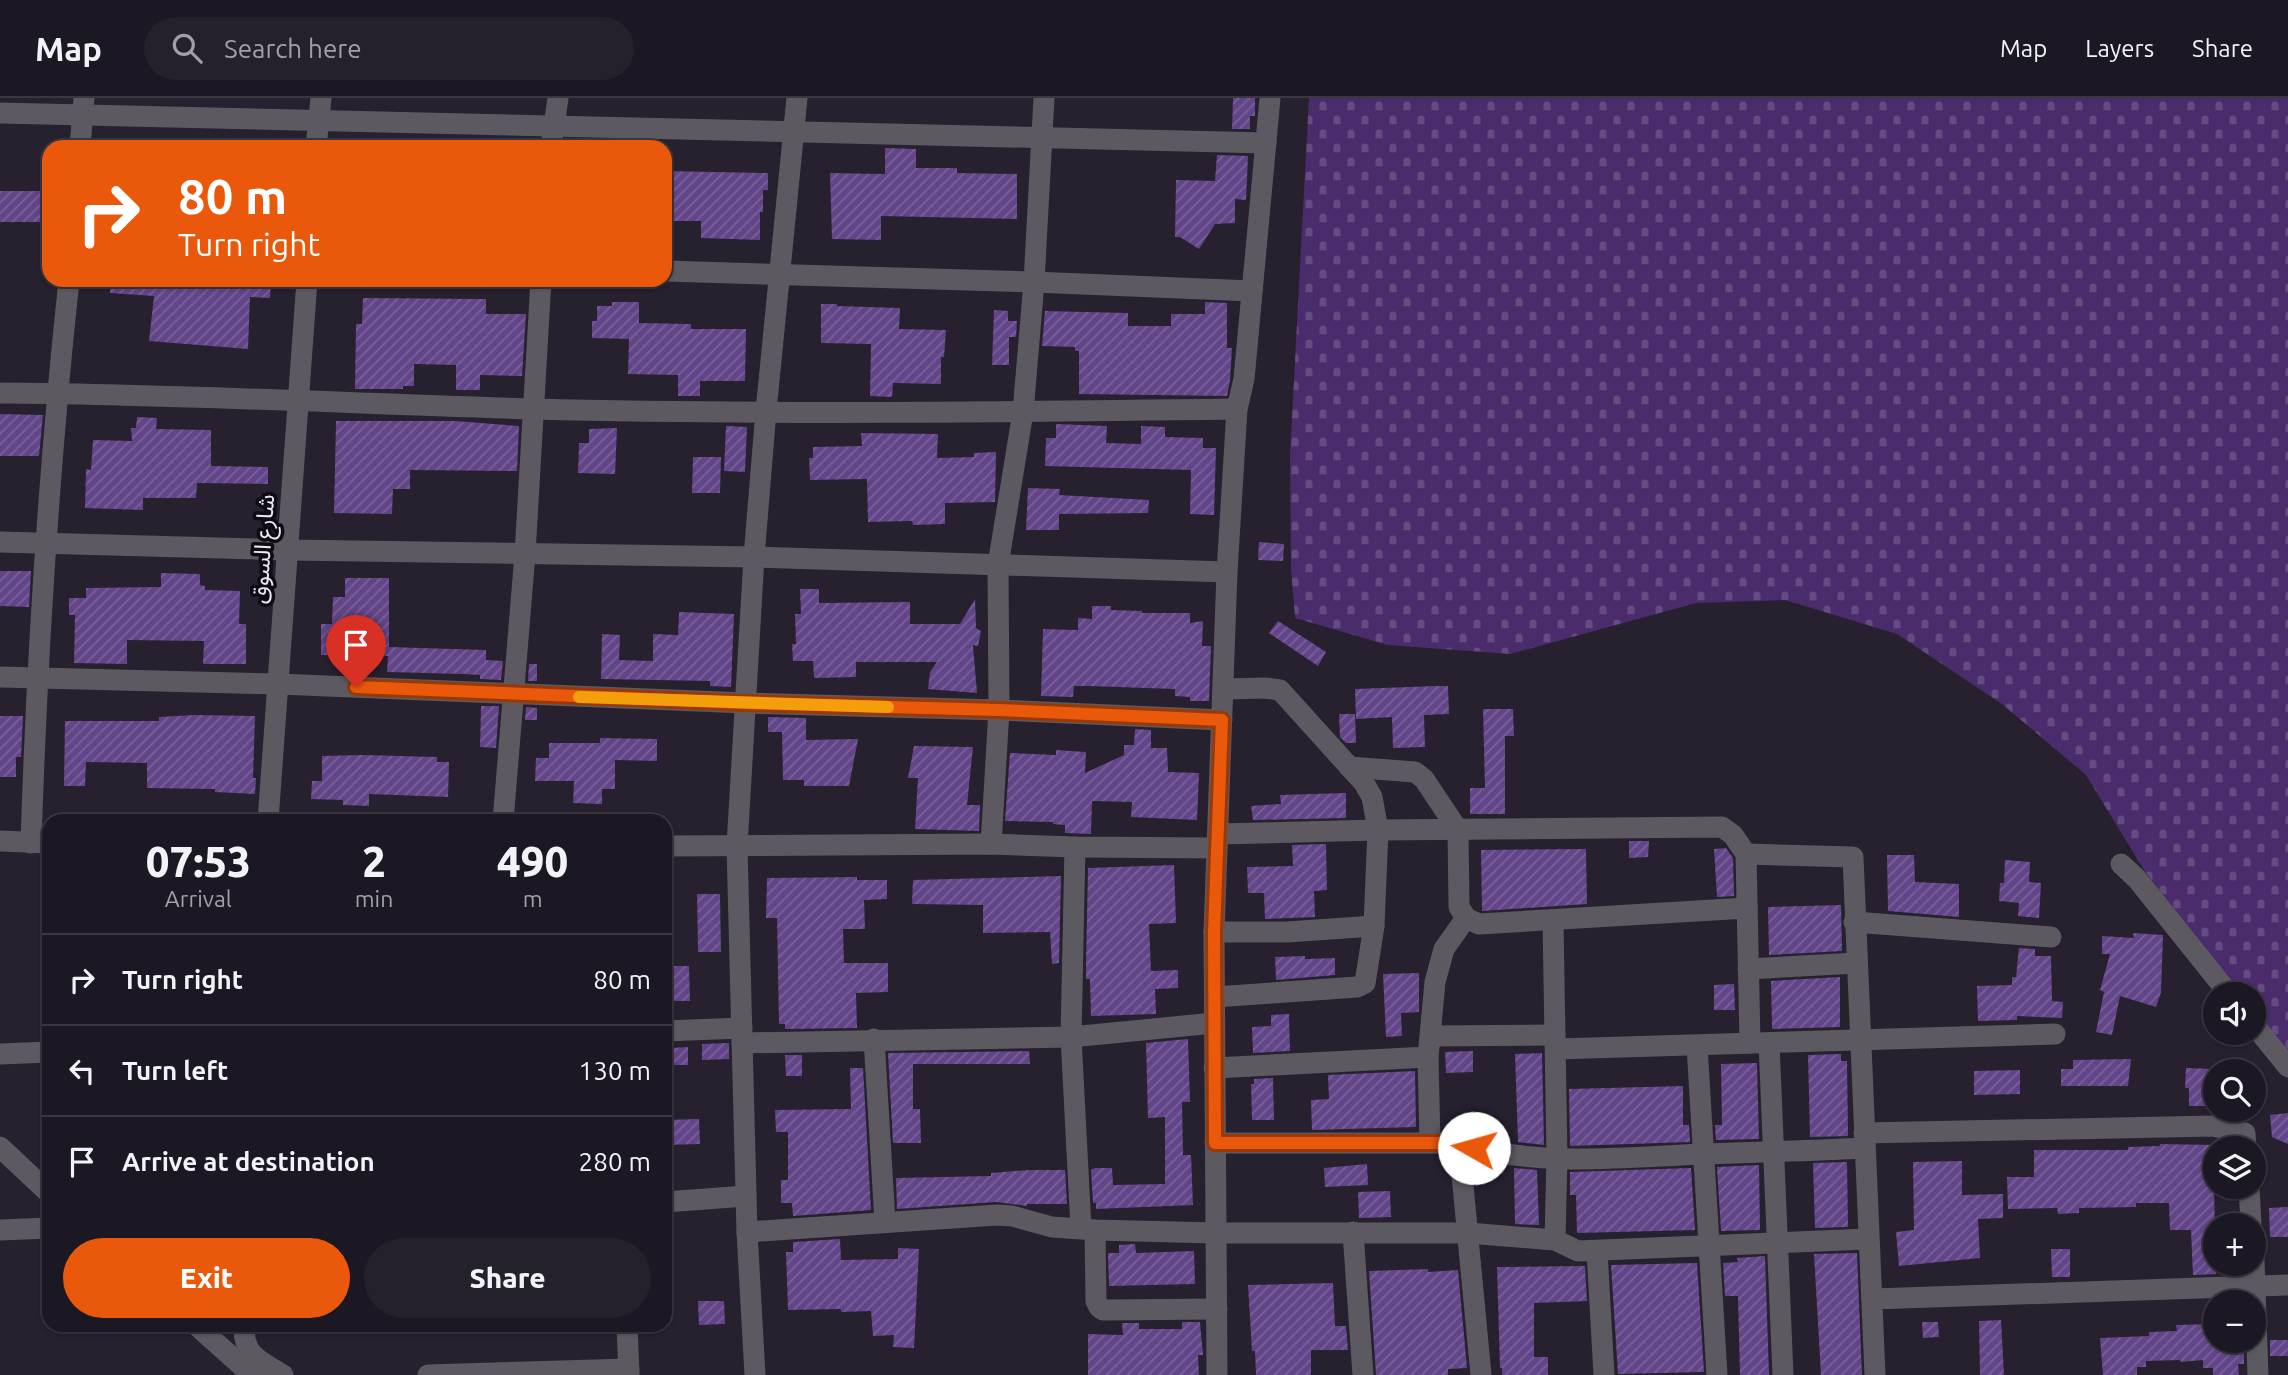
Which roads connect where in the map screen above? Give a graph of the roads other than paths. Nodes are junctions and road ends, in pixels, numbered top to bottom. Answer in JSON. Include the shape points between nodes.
{"nodes":[{"id":1,"x":321,"y":98,"type":"edge"},
{"id":2,"x":558,"y":98,"type":"edge"},
{"id":3,"x":797,"y":98,"type":"edge"},
{"id":4,"x":1044,"y":98,"type":"edge"},
{"id":5,"x":1270,"y":98,"type":"edge"},
{"id":6,"x":83,"y":106,"type":"edge"},
{"id":7,"x":0,"y":113,"type":"edge"},
{"id":8,"x":318,"y":120,"type":"junction"},
{"id":9,"x":553,"y":125,"type":"junction"},
{"id":10,"x":795,"y":130,"type":"junction"},
{"id":11,"x":1044,"y":137,"type":"junction"},
{"id":12,"x":81,"y":140,"type":"edge"},
{"id":13,"x":317,"y":140,"type":"edge"},
{"id":14,"x":552,"y":140,"type":"edge"},
{"id":15,"x":1266,"y":143,"type":"junction"},
{"id":16,"x":672,"y":271,"type":"edge"},
{"id":17,"x":781,"y":274,"type":"junction"},
{"id":18,"x":1034,"y":282,"type":"junction"},
{"id":19,"x":68,"y":287,"type":"edge"},
{"id":20,"x":307,"y":287,"type":"edge"},
{"id":21,"x":541,"y":287,"type":"edge"},
{"id":22,"x":1252,"y":291,"type":"junction"},
{"id":23,"x":0,"y":393,"type":"edge"},
{"id":24,"x":57,"y":393,"type":"junction"},
{"id":25,"x":299,"y":400,"type":"junction"},
{"id":26,"x":535,"y":409,"type":"junction"},
{"id":27,"x":1237,"y":409,"type":"junction"},
{"id":28,"x":766,"y":411,"type":"junction"},
{"id":29,"x":1023,"y":412,"type":"junction"},
{"id":30,"x":0,"y":542,"type":"edge"},
{"id":31,"x":46,"y":543,"type":"junction"},
{"id":32,"x":289,"y":550,"type":"junction"},
{"id":33,"x":525,"y":554,"type":"junction"},
{"id":34,"x":754,"y":556,"type":"junction"},
{"id":35,"x":998,"y":565,"type":"junction"},
{"id":36,"x":1227,"y":572,"type":"junction"},
{"id":37,"x":0,"y":677,"type":"edge"},
{"id":38,"x":36,"y":678,"type":"junction"},
{"id":39,"x":278,"y":684,"type":"junction"},
{"id":40,"x":1224,"y":688,"type":"junction"},
{"id":41,"x":513,"y":694,"type":"junction"},
{"id":42,"x":746,"y":703,"type":"junction"},
{"id":43,"x":999,"y":710,"type":"junction"},
{"id":44,"x":1222,"y":720,"type":"junction"},
{"id":45,"x":1349,"y":767,"type":"junction"},
{"id":46,"x":269,"y":814,"type":"edge"},
{"id":47,"x":504,"y":814,"type":"edge"},
{"id":48,"x":1378,"y":830,"type":"junction"},
{"id":49,"x":1458,"y":830,"type":"junction"},
{"id":50,"x":0,"y":841,"type":"edge"},
{"id":51,"x":1217,"y":841,"type":"junction"},
{"id":52,"x":40,"y":843,"type":"edge"},
{"id":53,"x":991,"y":844,"type":"junction"},
{"id":54,"x":672,"y":846,"type":"edge"},
{"id":55,"x":737,"y":846,"type":"junction"},
{"id":56,"x":1075,"y":847,"type":"junction"},
{"id":57,"x":1746,"y":854,"type":"junction"},
{"id":58,"x":2121,"y":864,"type":"dead end"},
{"id":59,"x":1747,"y":908,"type":"junction"},
{"id":60,"x":1466,"y":918,"type":"junction"},
{"id":61,"x":1553,"y":920,"type":"junction"},
{"id":62,"x":1854,"y":922,"type":"junction"},
{"id":63,"x":1374,"y":926,"type":"junction"},
{"id":64,"x":1214,"y":932,"type":"junction"},
{"id":65,"x":2051,"y":937,"type":"dead end"},
{"id":66,"x":1857,"y":963,"type":"junction"},
{"id":67,"x":1748,"y":970,"type":"junction"},
{"id":68,"x":2219,"y":982,"type":"edge"},
{"id":69,"x":1215,"y":997,"type":"junction"},
{"id":70,"x":1214,"y":1023,"type":"junction"},
{"id":71,"x":672,"y":1031,"type":"edge"},
{"id":72,"x":2055,"y":1034,"type":"dead end"},
{"id":73,"x":742,"y":1035,"type":"junction"},
{"id":74,"x":1071,"y":1037,"type":"junction"},
{"id":75,"x":874,"y":1039,"type":"junction"},
{"id":76,"x":1862,"y":1039,"type":"junction"},
{"id":77,"x":2266,"y":1040,"type":"edge"},
{"id":78,"x":1556,"y":1042,"type":"junction"},
{"id":79,"x":1759,"y":1042,"type":"junction"},
{"id":80,"x":1697,"y":1045,"type":"junction"},
{"id":81,"x":1429,"y":1046,"type":"junction"},
{"id":82,"x":42,"y":1052,"type":"edge"},
{"id":83,"x":0,"y":1054,"type":"edge"},
{"id":84,"x":2288,"y":1067,"type":"edge"},
{"id":85,"x":1214,"y":1068,"type":"junction"},
{"id":86,"x":2245,"y":1136,"type":"edge"},
{"id":87,"x":1864,"y":1141,"type":"junction"},
{"id":88,"x":1215,"y":1143,"type":"junction"},
{"id":89,"x":1430,"y":1143,"type":"junction"},
{"id":90,"x":1460,"y":1143,"type":"junction"},
{"id":91,"x":0,"y":1147,"type":"edge"},
{"id":92,"x":1773,"y":1152,"type":"junction"},
{"id":93,"x":1702,"y":1154,"type":"junction"},
{"id":94,"x":1557,"y":1157,"type":"junction"},
{"id":95,"x":42,"y":1186,"type":"edge"},
{"id":96,"x":746,"y":1196,"type":"junction"},
{"id":97,"x":672,"y":1201,"type":"edge"},
{"id":98,"x":885,"y":1222,"type":"junction"},
{"id":99,"x":42,"y":1228,"type":"edge"},
{"id":100,"x":1088,"y":1229,"type":"junction"},
{"id":101,"x":0,"y":1230,"type":"edge"},
{"id":102,"x":747,"y":1232,"type":"junction"},
{"id":103,"x":1353,"y":1232,"type":"junction"},
{"id":104,"x":1216,"y":1233,"type":"junction"},
{"id":105,"x":1468,"y":1233,"type":"junction"},
{"id":106,"x":1555,"y":1240,"type":"junction"},
{"id":107,"x":1868,"y":1240,"type":"junction"},
{"id":108,"x":1776,"y":1242,"type":"junction"},
{"id":109,"x":1710,"y":1245,"type":"junction"},
{"id":110,"x":1597,"y":1251,"type":"junction"},
{"id":111,"x":2255,"y":1276,"type":"edge"},
{"id":112,"x":2288,"y":1285,"type":"edge"},
{"id":113,"x":2256,"y":1286,"type":"junction"},
{"id":114,"x":1873,"y":1299,"type":"junction"},
{"id":115,"x":1217,"y":1309,"type":"junction"},
{"id":116,"x":204,"y":1332,"type":"edge"},
{"id":117,"x":245,"y":1332,"type":"edge"},
{"id":118,"x":627,"y":1332,"type":"edge"},
{"id":119,"x":629,"y":1372,"type":"edge"},
{"id":120,"x":472,"y":1374,"type":"edge"},
{"id":121,"x":252,"y":1375,"type":"edge"},
{"id":122,"x":283,"y":1375,"type":"edge"},
{"id":123,"x":428,"y":1375,"type":"edge"},
{"id":124,"x":755,"y":1375,"type":"edge"},
{"id":125,"x":1217,"y":1375,"type":"edge"},
{"id":126,"x":1363,"y":1375,"type":"edge"},
{"id":127,"x":1481,"y":1375,"type":"edge"},
{"id":128,"x":1604,"y":1375,"type":"edge"},
{"id":129,"x":1717,"y":1375,"type":"edge"},
{"id":130,"x":1783,"y":1375,"type":"edge"},
{"id":131,"x":1875,"y":1375,"type":"edge"},
{"id":132,"x":2258,"y":1375,"type":"edge"}],
"edges":[{"from":1,"to":8,"type":"street"},
{"from":2,"to":9,"type":"street"},
{"from":3,"to":10,"type":"street"},
{"from":4,"to":11,"type":"street"},
{"from":5,"to":15,"type":"street"},
{"from":6,"to":7,"type":"street"},
{"from":6,"to":8,"type":"street"},
{"from":6,"to":12,"type":"street"},
{"from":8,"to":9,"type":"street"},
{"from":8,"to":13,"type":"street"},
{"from":9,"to":10,"type":"street"},
{"from":9,"to":14,"type":"street"},
{"from":10,"to":11,"type":"street"},
{"from":10,"to":17,"type":"street"},
{"from":11,"to":15,"type":"street"},
{"from":11,"to":18,"type":"street"},
{"from":15,"to":22,"type":"street"},
{"from":16,"to":17,"type":"street"},
{"from":17,"to":18,"type":"street"},
{"from":17,"to":28,"type":"street"},
{"from":18,"to":22,"type":"street"},
{"from":18,"to":29,"type":"street"},
{"from":19,"to":24,"type":"street"},
{"from":20,"to":25,"type":"street","name":"شارع السوق"},
{"from":21,"to":26,"type":"street"},
{"from":22,"to":27,"type":"street"},
{"from":23,"to":24,"type":"street"},
{"from":24,"to":25,"type":"street"},
{"from":24,"to":31,"type":"street"},
{"from":25,"to":26,"type":"street"},
{"from":25,"to":32,"type":"street","name":"شارع السوق"},
{"from":26,"to":28,"type":"street"},
{"from":26,"to":33,"type":"street"},
{"from":27,"to":29,"type":"street"},
{"from":27,"to":36,"type":"street"},
{"from":28,"to":29,"type":"street"},
{"from":28,"to":34,"type":"street"},
{"from":29,"to":35,"type":"street"},
{"from":30,"to":31,"type":"street"},
{"from":31,"to":32,"type":"street"},
{"from":31,"to":38,"type":"street"},
{"from":32,"to":33,"type":"street"},
{"from":32,"to":39,"type":"street","name":"شارع السوق"},
{"from":33,"to":34,"type":"street"},
{"from":33,"to":41,"type":"street"},
{"from":34,"to":35,"type":"street"},
{"from":34,"to":42,"type":"street"},
{"from":35,"to":36,"type":"street"},
{"from":35,"to":43,"type":"street"},
{"from":36,"to":40,"type":"street"},
{"from":37,"to":38,"type":"street"},
{"from":38,"to":39,"type":"street"},
{"from":38,"to":52,"type":"street"},
{"from":39,"to":41,"type":"street"},
{"from":39,"to":46,"type":"street","name":"شارع السوق"},
{"from":40,"to":44,"type":"street"},
{"from":40,"to":45,"type":"street","via":[[1280,690]]},
{"from":41,"to":42,"type":"street"},
{"from":41,"to":47,"type":"street"},
{"from":42,"to":43,"type":"street"},
{"from":42,"to":55,"type":"street"},
{"from":43,"to":44,"type":"street"},
{"from":43,"to":53,"type":"street"},
{"from":44,"to":51,"type":"street"},
{"from":45,"to":48,"type":"street","via":[[1373,797]]},
{"from":45,"to":49,"type":"street","via":[[1415,772]]},
{"from":48,"to":49,"type":"street"},
{"from":48,"to":51,"type":"street"},
{"from":48,"to":63,"type":"street"},
{"from":49,"to":57,"type":"street","via":[[1721,827]]},
{"from":49,"to":60,"type":"street","via":[[1459,907]]},
{"from":50,"to":52,"type":"street"},
{"from":51,"to":56,"type":"street"},
{"from":51,"to":64,"type":"street"},
{"from":53,"to":55,"type":"street"},
{"from":53,"to":56,"type":"street"},
{"from":54,"to":55,"type":"street"},
{"from":55,"to":73,"type":"street"},
{"from":56,"to":74,"type":"street"},
{"from":57,"to":59,"type":"street"},
{"from":57,"to":62,"type":"street","via":[[1853,857]]},
{"from":58,"to":68,"type":"street"},
{"from":59,"to":61,"type":"street"},
{"from":59,"to":67,"type":"street"},
{"from":60,"to":61,"type":"street","via":[[1479,924]]},
{"from":60,"to":81,"type":"street","via":[[1444,949],[1435,982]]},
{"from":61,"to":78,"type":"street"},
{"from":62,"to":65,"type":"street"},
{"from":62,"to":66,"type":"street"},
{"from":63,"to":64,"type":"street"},
{"from":63,"to":69,"type":"street","via":[[1365,983],[1357,988]]},
{"from":64,"to":69,"type":"street"},
{"from":66,"to":67,"type":"street"},
{"from":66,"to":76,"type":"street"},
{"from":67,"to":79,"type":"street"},
{"from":69,"to":70,"type":"street"},
{"from":70,"to":74,"type":"street"},
{"from":70,"to":85,"type":"street"},
{"from":71,"to":73,"type":"street"},
{"from":72,"to":76,"type":"street"},
{"from":73,"to":75,"type":"street"},
{"from":73,"to":96,"type":"street"},
{"from":74,"to":75,"type":"street"},
{"from":74,"to":100,"type":"street"},
{"from":75,"to":98,"type":"street"},
{"from":76,"to":79,"type":"street"},
{"from":76,"to":87,"type":"street"},
{"from":77,"to":84,"type":"street"},
{"from":78,"to":80,"type":"street"},
{"from":78,"to":81,"type":"street"},
{"from":78,"to":94,"type":"street"},
{"from":79,"to":80,"type":"street"},
{"from":79,"to":92,"type":"street"},
{"from":80,"to":93,"type":"street"},
{"from":81,"to":85,"type":"street"},
{"from":81,"to":89,"type":"street"},
{"from":82,"to":83,"type":"street"},
{"from":85,"to":88,"type":"street"},
{"from":86,"to":87,"type":"street","via":[[2213,1126]]},
{"from":87,"to":92,"type":"street"},
{"from":87,"to":107,"type":"street"},
{"from":88,"to":89,"type":"street"},
{"from":88,"to":104,"type":"street"},
{"from":89,"to":90,"type":"street"},
{"from":90,"to":94,"type":"street","via":[[1516,1157]]},
{"from":90,"to":105,"type":"street"},
{"from":91,"to":95,"type":"street"},
{"from":92,"to":93,"type":"street"},
{"from":92,"to":108,"type":"street"},
{"from":93,"to":94,"type":"street","via":[[1609,1160]]},
{"from":93,"to":109,"type":"street"},
{"from":94,"to":106,"type":"street"},
{"from":96,"to":97,"type":"street"},
{"from":96,"to":102,"type":"street"},
{"from":98,"to":100,"type":"street","via":[[997,1215]]},
{"from":98,"to":102,"type":"street"},
{"from":99,"to":101,"type":"street"},
{"from":100,"to":104,"type":"street"},
{"from":100,"to":115,"type":"street","via":[[1097,1301],[1103,1310]]},
{"from":102,"to":124,"type":"street"},
{"from":103,"to":104,"type":"street"},
{"from":103,"to":105,"type":"street"},
{"from":103,"to":126,"type":"street"},
{"from":104,"to":115,"type":"street"},
{"from":105,"to":106,"type":"street"},
{"from":105,"to":127,"type":"street"},
{"from":106,"to":110,"type":"street","via":[[1578,1251]]},
{"from":107,"to":108,"type":"street"},
{"from":107,"to":114,"type":"street"},
{"from":108,"to":109,"type":"street"},
{"from":108,"to":130,"type":"street"},
{"from":109,"to":110,"type":"street"},
{"from":109,"to":129,"type":"street"},
{"from":110,"to":128,"type":"street"},
{"from":111,"to":113,"type":"street"},
{"from":112,"to":113,"type":"street"},
{"from":113,"to":114,"type":"street"},
{"from":113,"to":132,"type":"street"},
{"from":114,"to":131,"type":"street"},
{"from":115,"to":125,"type":"street"},
{"from":116,"to":121,"type":"street"},
{"from":117,"to":122,"type":"street","via":[[246,1347],[254,1357]]},
{"from":118,"to":119,"type":"street"},
{"from":119,"to":120,"type":"street"},
{"from":120,"to":123,"type":"street"}]}
